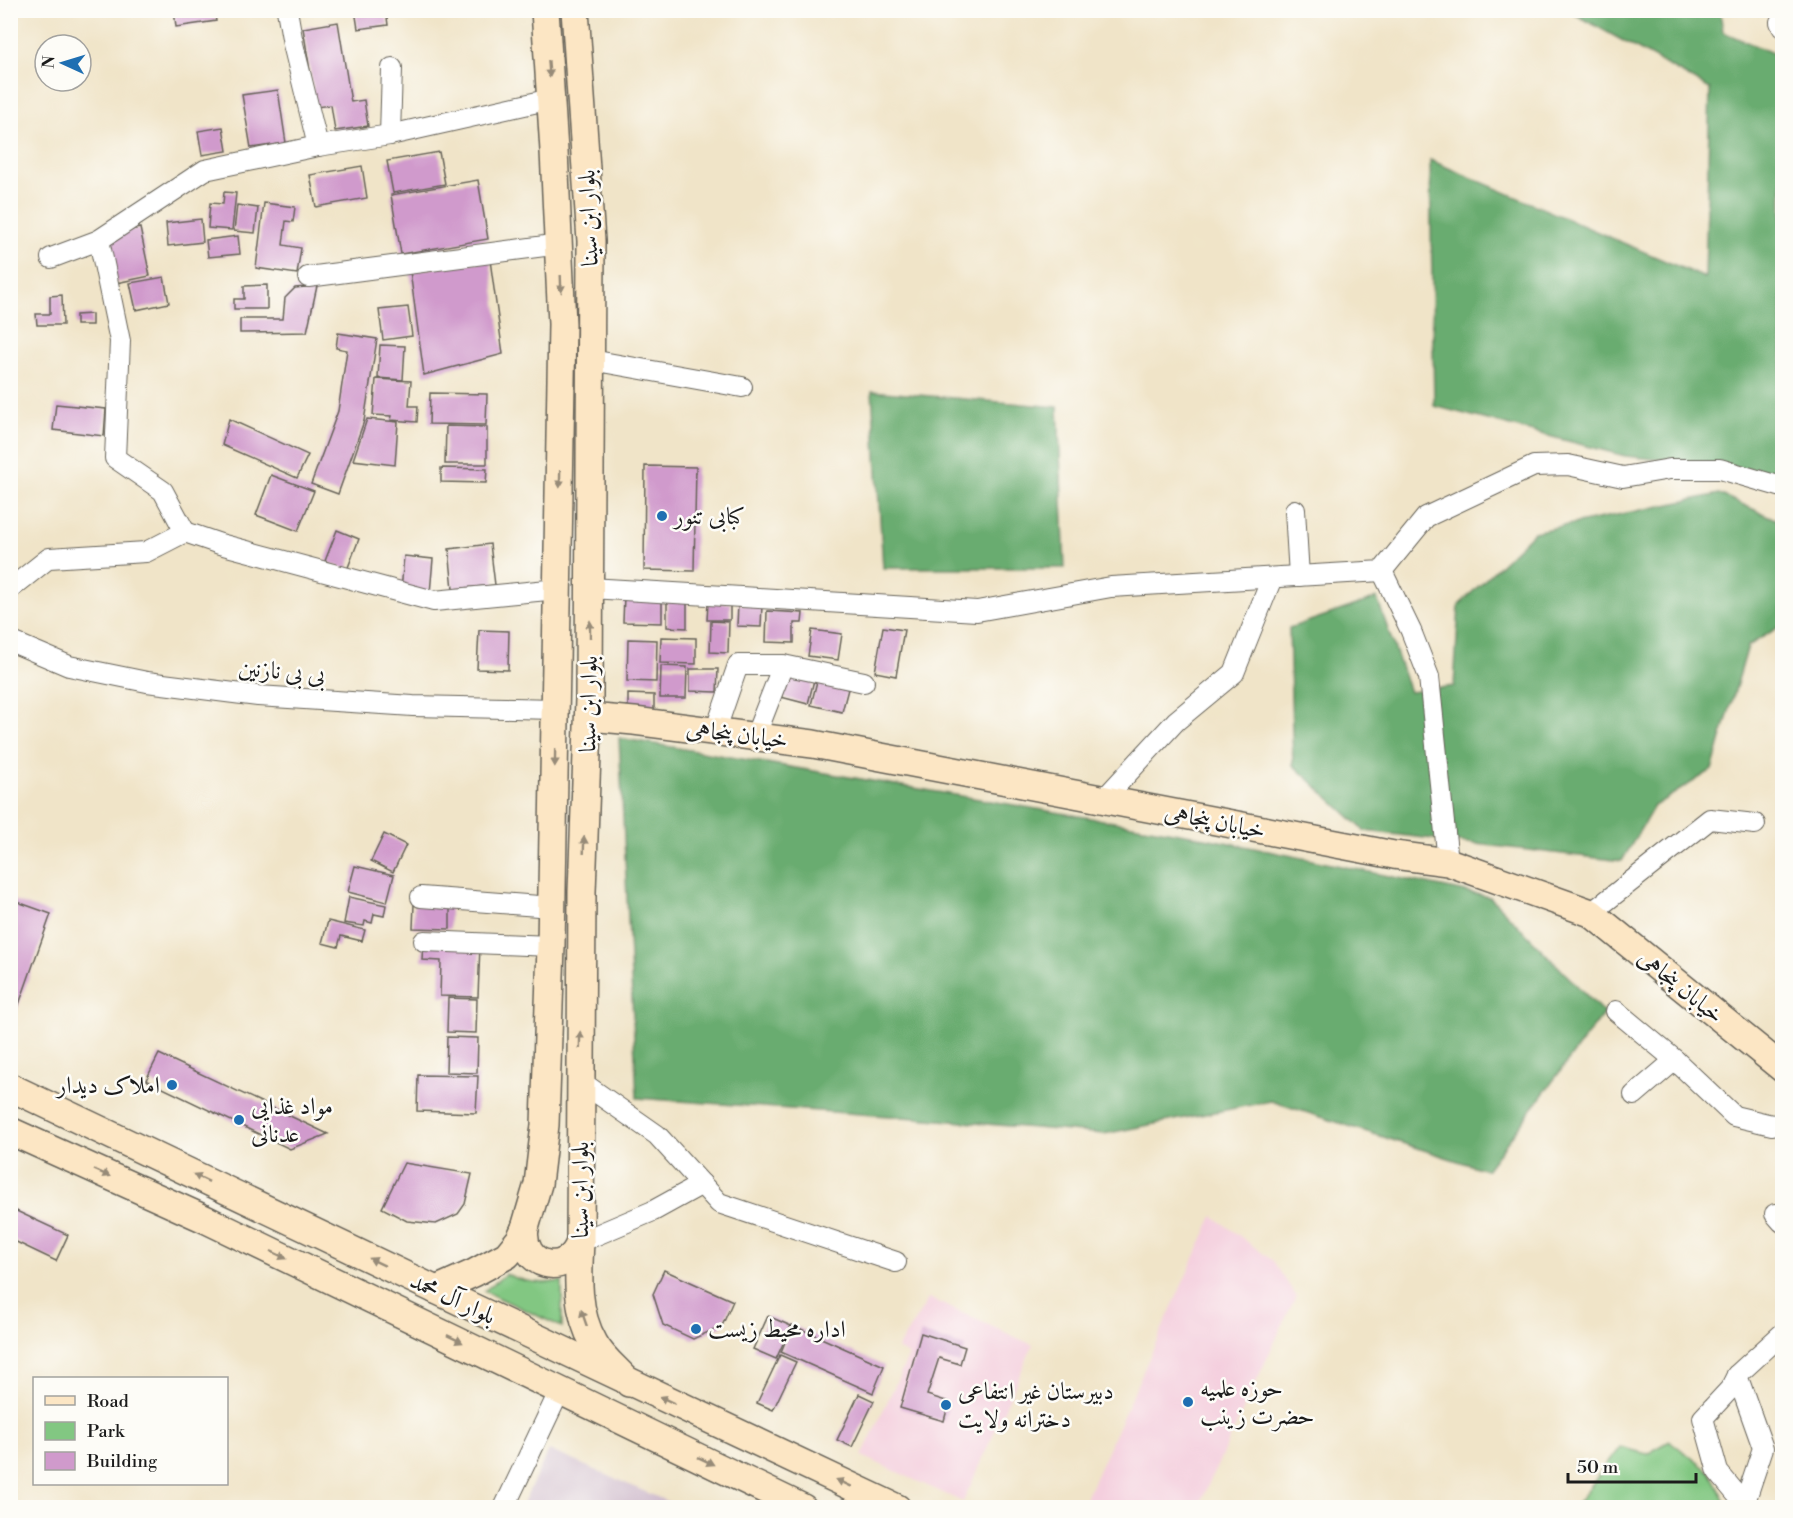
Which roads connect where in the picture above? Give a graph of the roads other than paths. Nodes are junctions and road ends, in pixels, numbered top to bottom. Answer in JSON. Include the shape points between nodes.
{"nodes":[{"id":1,"x":287,"y":10,"type":"edge"},
{"id":2,"x":545,"y":10,"type":"edge"},
{"id":3,"x":575,"y":10,"type":"edge"},
{"id":4,"x":392,"y":68,"type":"dead end"},
{"id":5,"x":551,"y":99,"type":"junction"},
{"id":6,"x":390,"y":135,"type":"junction"},
{"id":7,"x":318,"y":146,"type":"junction"},
{"id":8,"x":99,"y":240,"type":"junction"},
{"id":9,"x":560,"y":244,"type":"junction"},
{"id":10,"x":51,"y":258,"type":"dead end"},
{"id":11,"x":309,"y":277,"type":"dead end"},
{"id":12,"x":591,"y":360,"type":"junction"},
{"id":13,"x":742,"y":387,"type":"dead end"},
{"id":14,"x":1782,"y":487,"type":"edge"},
{"id":15,"x":1295,"y":510,"type":"dead end"},
{"id":16,"x":185,"y":532,"type":"junction"},
{"id":17,"x":1382,"y":572,"type":"junction"},
{"id":18,"x":1299,"y":576,"type":"junction"},
{"id":19,"x":1272,"y":578,"type":"junction"},
{"id":20,"x":590,"y":588,"type":"junction"},
{"id":21,"x":10,"y":589,"type":"edge"},
{"id":22,"x":558,"y":589,"type":"junction"},
{"id":23,"x":10,"y":641,"type":"edge"},
{"id":24,"x":783,"y":664,"type":"junction"},
{"id":25,"x":864,"y":682,"type":"dead end"},
{"id":26,"x":556,"y":709,"type":"junction"},
{"id":27,"x":589,"y":717,"type":"junction"},
{"id":28,"x":715,"y":732,"type":"junction"},
{"id":29,"x":755,"y":737,"type":"junction"},
{"id":30,"x":1103,"y":800,"type":"junction"},
{"id":31,"x":1755,"y":824,"type":"dead end"},
{"id":32,"x":1448,"y":862,"type":"junction"},
{"id":33,"x":421,"y":897,"type":"dead end"},
{"id":34,"x":552,"y":907,"type":"junction"},
{"id":35,"x":1591,"y":913,"type":"junction"},
{"id":36,"x":424,"y":941,"type":"dead end"},
{"id":37,"x":551,"y":946,"type":"junction"},
{"id":38,"x":1616,"y":1011,"type":"dead end"},
{"id":39,"x":1676,"y":1060,"type":"junction"},
{"id":40,"x":1782,"y":1068,"type":"edge"},
{"id":41,"x":580,"y":1081,"type":"junction"},
{"id":42,"x":10,"y":1087,"type":"edge"},
{"id":43,"x":1634,"y":1095,"type":"dead end"},
{"id":44,"x":1782,"y":1123,"type":"edge"},
{"id":45,"x":91,"y":1125,"type":"junction"},
{"id":46,"x":10,"y":1131,"type":"edge"},
{"id":47,"x":73,"y":1160,"type":"junction"},
{"id":48,"x":702,"y":1184,"type":"junction"},
{"id":49,"x":525,"y":1228,"type":"junction"},
{"id":50,"x":580,"y":1242,"type":"junction"},
{"id":51,"x":896,"y":1262,"type":"dead end"},
{"id":52,"x":436,"y":1290,"type":"junction"},
{"id":53,"x":1782,"y":1334,"type":"edge"},
{"id":54,"x":1737,"y":1375,"type":"junction"},
{"id":55,"x":628,"y":1383,"type":"junction"},
{"id":56,"x":560,"y":1390,"type":"junction"},
{"id":57,"x":1745,"y":1506,"type":"edge"},
{"id":58,"x":504,"y":1508,"type":"edge"},
{"id":59,"x":803,"y":1508,"type":"edge"},
{"id":60,"x":897,"y":1508,"type":"edge"}],
"edges":[{"from":1,"to":7,"type":"street"},
{"from":2,"to":5,"type":"main road","name":"بلوار ابن سینا","one_way":true},
{"from":3,"to":12,"type":"main road","name":"بلوار ابن سینا","via":[[591,241]]},
{"from":4,"to":6,"type":"street"},
{"from":5,"to":6,"type":"street"},
{"from":5,"to":9,"type":"main road","name":"بلوار ابن سینا"},
{"from":6,"to":7,"type":"street"},
{"from":7,"to":8,"type":"street","via":[[205,170]]},
{"from":8,"to":10,"type":"street"},
{"from":8,"to":16,"type":"street","via":[[120,341],[116,458],[163,491]]},
{"from":9,"to":11,"type":"street"},
{"from":9,"to":22,"type":"main road","name":"بلوار ابن سینا","one_way":true},
{"from":12,"to":13,"type":"street"},
{"from":12,"to":20,"type":"main road","name":"بلوار ابن سینا"},
{"from":14,"to":17,"type":"street","via":[[1720,470],[1670,469],[1623,477],[1568,465],[1533,466],[1426,518]]},
{"from":15,"to":18,"type":"street"},
{"from":16,"to":21,"type":"street","via":[[146,552],[49,558]]},
{"from":16,"to":22,"type":"street","via":[[434,601]]},
{"from":17,"to":18,"type":"street"},
{"from":17,"to":32,"type":"street","via":[[1429,677]]},
{"from":18,"to":19,"type":"street"},
{"from":19,"to":20,"type":"street","via":[[1111,586],[977,611]]},
{"from":19,"to":30,"type":"street","via":[[1234,673],[1176,721]]},
{"from":27,"to":20,"type":"main road","name":"بلوار ابن سینا","one_way":true},
{"from":22,"to":26,"type":"main road","name":"بلوار ابن سینا"},
{"from":23,"to":26,"type":"street","name":"بی بی نازنین","via":[[69,666],[147,682],[247,695],[413,706]]},
{"from":24,"to":25,"type":"street"},
{"from":24,"to":28,"type":"street","via":[[738,665]]},
{"from":24,"to":29,"type":"street"},
{"from":26,"to":34,"type":"main road","name":"بلوار ابن سینا","one_way":true},
{"from":27,"to":28,"type":"main road","name":"خیابان پنجاهی"},
{"from":41,"to":27,"type":"main road","name":"بلوار ابن سینا","one_way":true},
{"from":28,"to":29,"type":"main road","name":"خیابان پنجاهی"},
{"from":29,"to":30,"type":"main road","name":"خیابان پنجاهی","via":[[813,744]]},
{"from":30,"to":32,"type":"main road","name":"خیابان پنجاهی"},
{"from":31,"to":35,"type":"street","via":[[1710,819]]},
{"from":32,"to":35,"type":"main road","name":"خیابان پنجاهی"},
{"from":33,"to":34,"type":"street"},
{"from":34,"to":37,"type":"main road","name":"بلوار ابن سینا"},
{"from":35,"to":40,"type":"main road","name":"خیابان پنجاهی"},
{"from":36,"to":37,"type":"street"},
{"from":37,"to":49,"type":"main road","name":"بلوار ابن سینا","via":[[545,1125],[538,1184]]},
{"from":38,"to":39,"type":"street"},
{"from":39,"to":43,"type":"street"},
{"from":39,"to":44,"type":"street","via":[[1734,1116],[1772,1125]]},
{"from":41,"to":48,"type":"street","via":[[657,1135]]},
{"from":41,"to":50,"type":"main road","name":"بلوار ابن سینا"},
{"from":42,"to":45,"type":"main road","name":"بلوار آل محمد"},
{"from":45,"to":47,"type":"main road"},
{"from":52,"to":45,"type":"main road","name":"بلوار آل محمد","one_way":true},
{"from":46,"to":47,"type":"main road","name":"بلوار آل محمد"},
{"from":47,"to":56,"type":"main road","name":"بلوار آل محمد","one_way":true,"via":[[218,1225]]},
{"from":48,"to":50,"type":"street","via":[[653,1211]]},
{"from":48,"to":51,"type":"street","via":[[719,1203]]},
{"from":49,"to":50,"type":"main road","via":[[528,1251],[548,1264],[568,1260]]},
{"from":49,"to":52,"type":"main road","name":"بلوار ابن سینا","via":[[507,1255]]},
{"from":55,"to":50,"type":"main road","name":"بلوار ابن سینا","one_way":true,"via":[[594,1344],[581,1313],[577,1282]]},
{"from":52,"to":55,"type":"main road","name":"بلوار آل محمد"},
{"from":53,"to":54,"type":"street"},
{"from":54,"to":57,"type":"street","via":[[1763,1448]]},
{"from":54,"to":57,"type":"street","via":[[1730,1389],[1703,1418],[1718,1472]]},
{"from":60,"to":55,"type":"main road","name":"بلوار آل محمد","one_way":true},
{"from":56,"to":58,"type":"street"},
{"from":56,"to":59,"type":"main road","name":"بلوار آل محمد","one_way":true}]}
